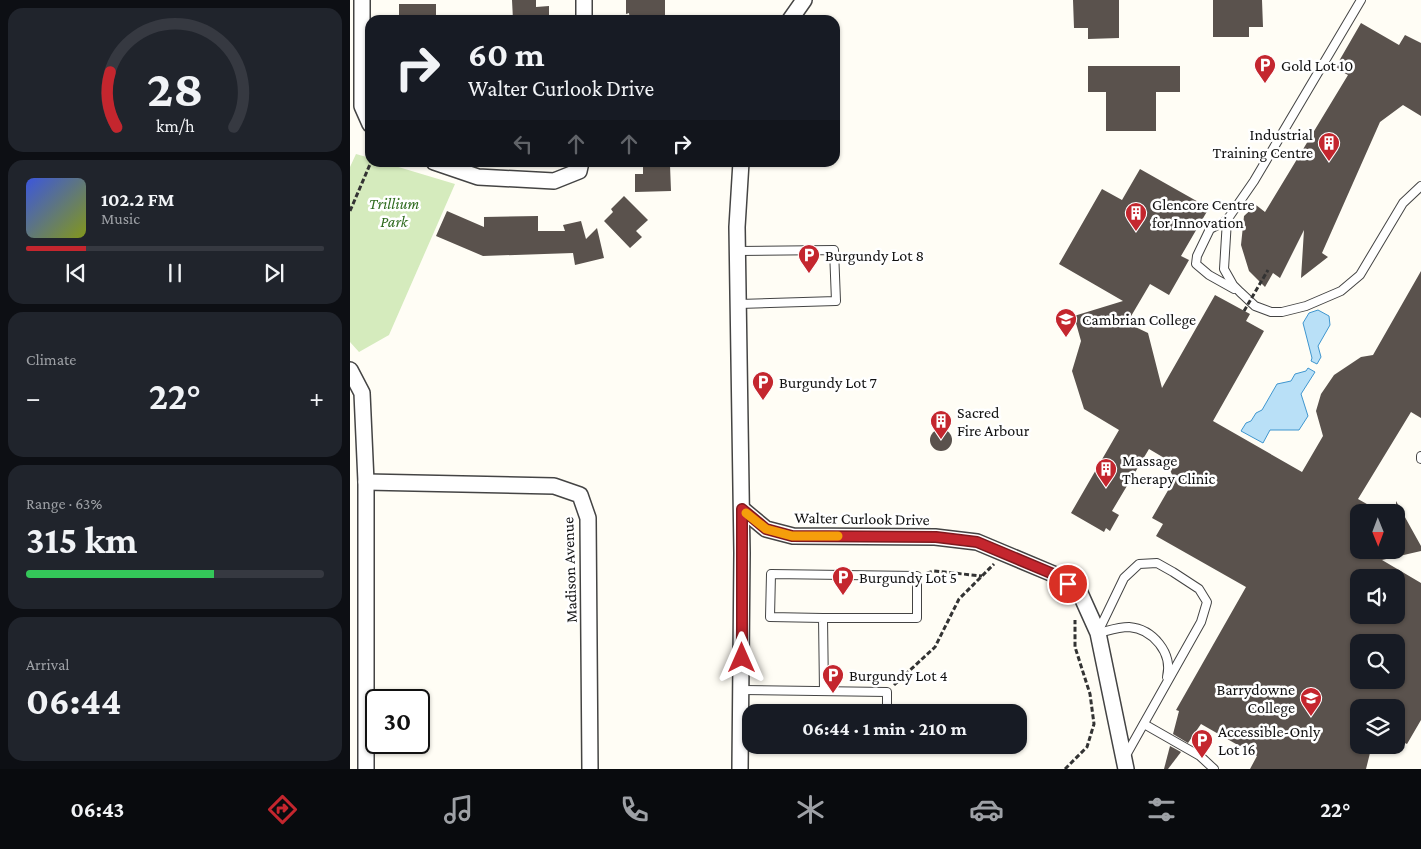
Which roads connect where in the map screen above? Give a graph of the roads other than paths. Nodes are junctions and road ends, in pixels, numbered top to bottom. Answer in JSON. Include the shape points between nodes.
{"nodes":[{"id":1,"x":362,"y":0,"type":"edge"},
{"id":2,"x":584,"y":0,"type":"edge"},
{"id":3,"x":804,"y":0,"type":"edge"},
{"id":4,"x":1361,"y":0,"type":"edge"},
{"id":5,"x":584,"y":15,"type":"edge"},
{"id":6,"x":794,"y":15,"type":"edge"},
{"id":7,"x":365,"y":113,"type":"edge"},
{"id":8,"x":449,"y":167,"type":"edge"},
{"id":9,"x":580,"y":167,"type":"edge"},
{"id":10,"x":742,"y":167,"type":"edge"},
{"id":11,"x":1421,"y":186,"type":"edge"},
{"id":12,"x":1227,"y":220,"type":"junction"},
{"id":13,"x":738,"y":251,"type":"junction"},
{"id":14,"x":1240,"y":292,"type":"junction"},
{"id":15,"x":738,"y":304,"type":"junction"},
{"id":16,"x":350,"y":370,"type":"edge"},
{"id":17,"x":366,"y":482,"type":"junction"},
{"id":18,"x":742,"y":509,"type":"junction"},
{"id":19,"x":823,"y":618,"type":"junction"},
{"id":20,"x":1098,"y":633,"type":"junction"},
{"id":21,"x":1164,"y":689,"type":"junction"},
{"id":22,"x":741,"y":690,"type":"junction"},
{"id":23,"x":824,"y":691,"type":"junction"},
{"id":24,"x":743,"y":704,"type":"edge"},
{"id":25,"x":887,"y":704,"type":"edge"},
{"id":26,"x":1144,"y":724,"type":"junction"},
{"id":27,"x":742,"y":754,"type":"edge"},
{"id":28,"x":1125,"y":765,"type":"edge"},
{"id":29,"x":366,"y":769,"type":"edge"},
{"id":30,"x":590,"y":769,"type":"edge"},
{"id":31,"x":740,"y":769,"type":"edge"},
{"id":32,"x":1214,"y":769,"type":"edge"}],
"edges":[{"from":1,"to":7,"type":"street","via":[[362,106]]},
{"from":2,"to":5,"type":"street"},
{"from":3,"to":6,"type":"street"},
{"from":4,"to":12,"type":"lane","via":[[1254,181]]},
{"from":8,"to":9,"type":"street","via":[[478,177],[554,181],[579,171]]},
{"from":10,"to":13,"type":"street"},
{"from":11,"to":14,"type":"lane","via":[[1403,203],[1360,275],[1341,291],[1282,312],[1255,306]]},
{"from":12,"to":14,"type":"lane","via":[[1224,269]]},
{"from":12,"to":14,"type":"lane","via":[[1210,229],[1196,264]]},
{"from":13,"to":15,"type":"street"},
{"from":13,"to":15,"type":"lane","via":[[834,250],[836,301]]},
{"from":15,"to":18,"type":"street"},
{"from":16,"to":17,"type":"street","via":[[362,393]]},
{"from":17,"to":29,"type":"street"},
{"from":17,"to":30,"type":"street","name":"Madison Avenue","via":[[554,486],[580,495],[588,518]]},
{"from":18,"to":20,"type":"street","name":"Walter Curlook Drive","via":[[766,529],[792,536],[936,537],[977,542],[1058,576],[1080,593]]},
{"from":18,"to":22,"type":"street"},
{"from":19,"to":19,"type":"lane","via":[[770,617],[771,574],[917,576],[917,618]]},
{"from":19,"to":23,"type":"lane"},
{"from":20,"to":21,"type":"lane","via":[[1127,627],[1142,630],[1158,642],[1165,653],[1168,670]]},
{"from":20,"to":21,"type":"lane","via":[[1124,578],[1139,564],[1156,563],[1199,589],[1207,602],[1201,622]]},
{"from":20,"to":28,"type":"street","name":"Walter Curlook Drive"},
{"from":21,"to":26,"type":"lane"},
{"from":22,"to":23,"type":"lane"},
{"from":22,"to":24,"type":"street"},
{"from":23,"to":25,"type":"lane","via":[[887,692]]},
{"from":26,"to":28,"type":"lane"},
{"from":26,"to":32,"type":"lane","via":[[1200,756]]},
{"from":27,"to":31,"type":"street"}]}
